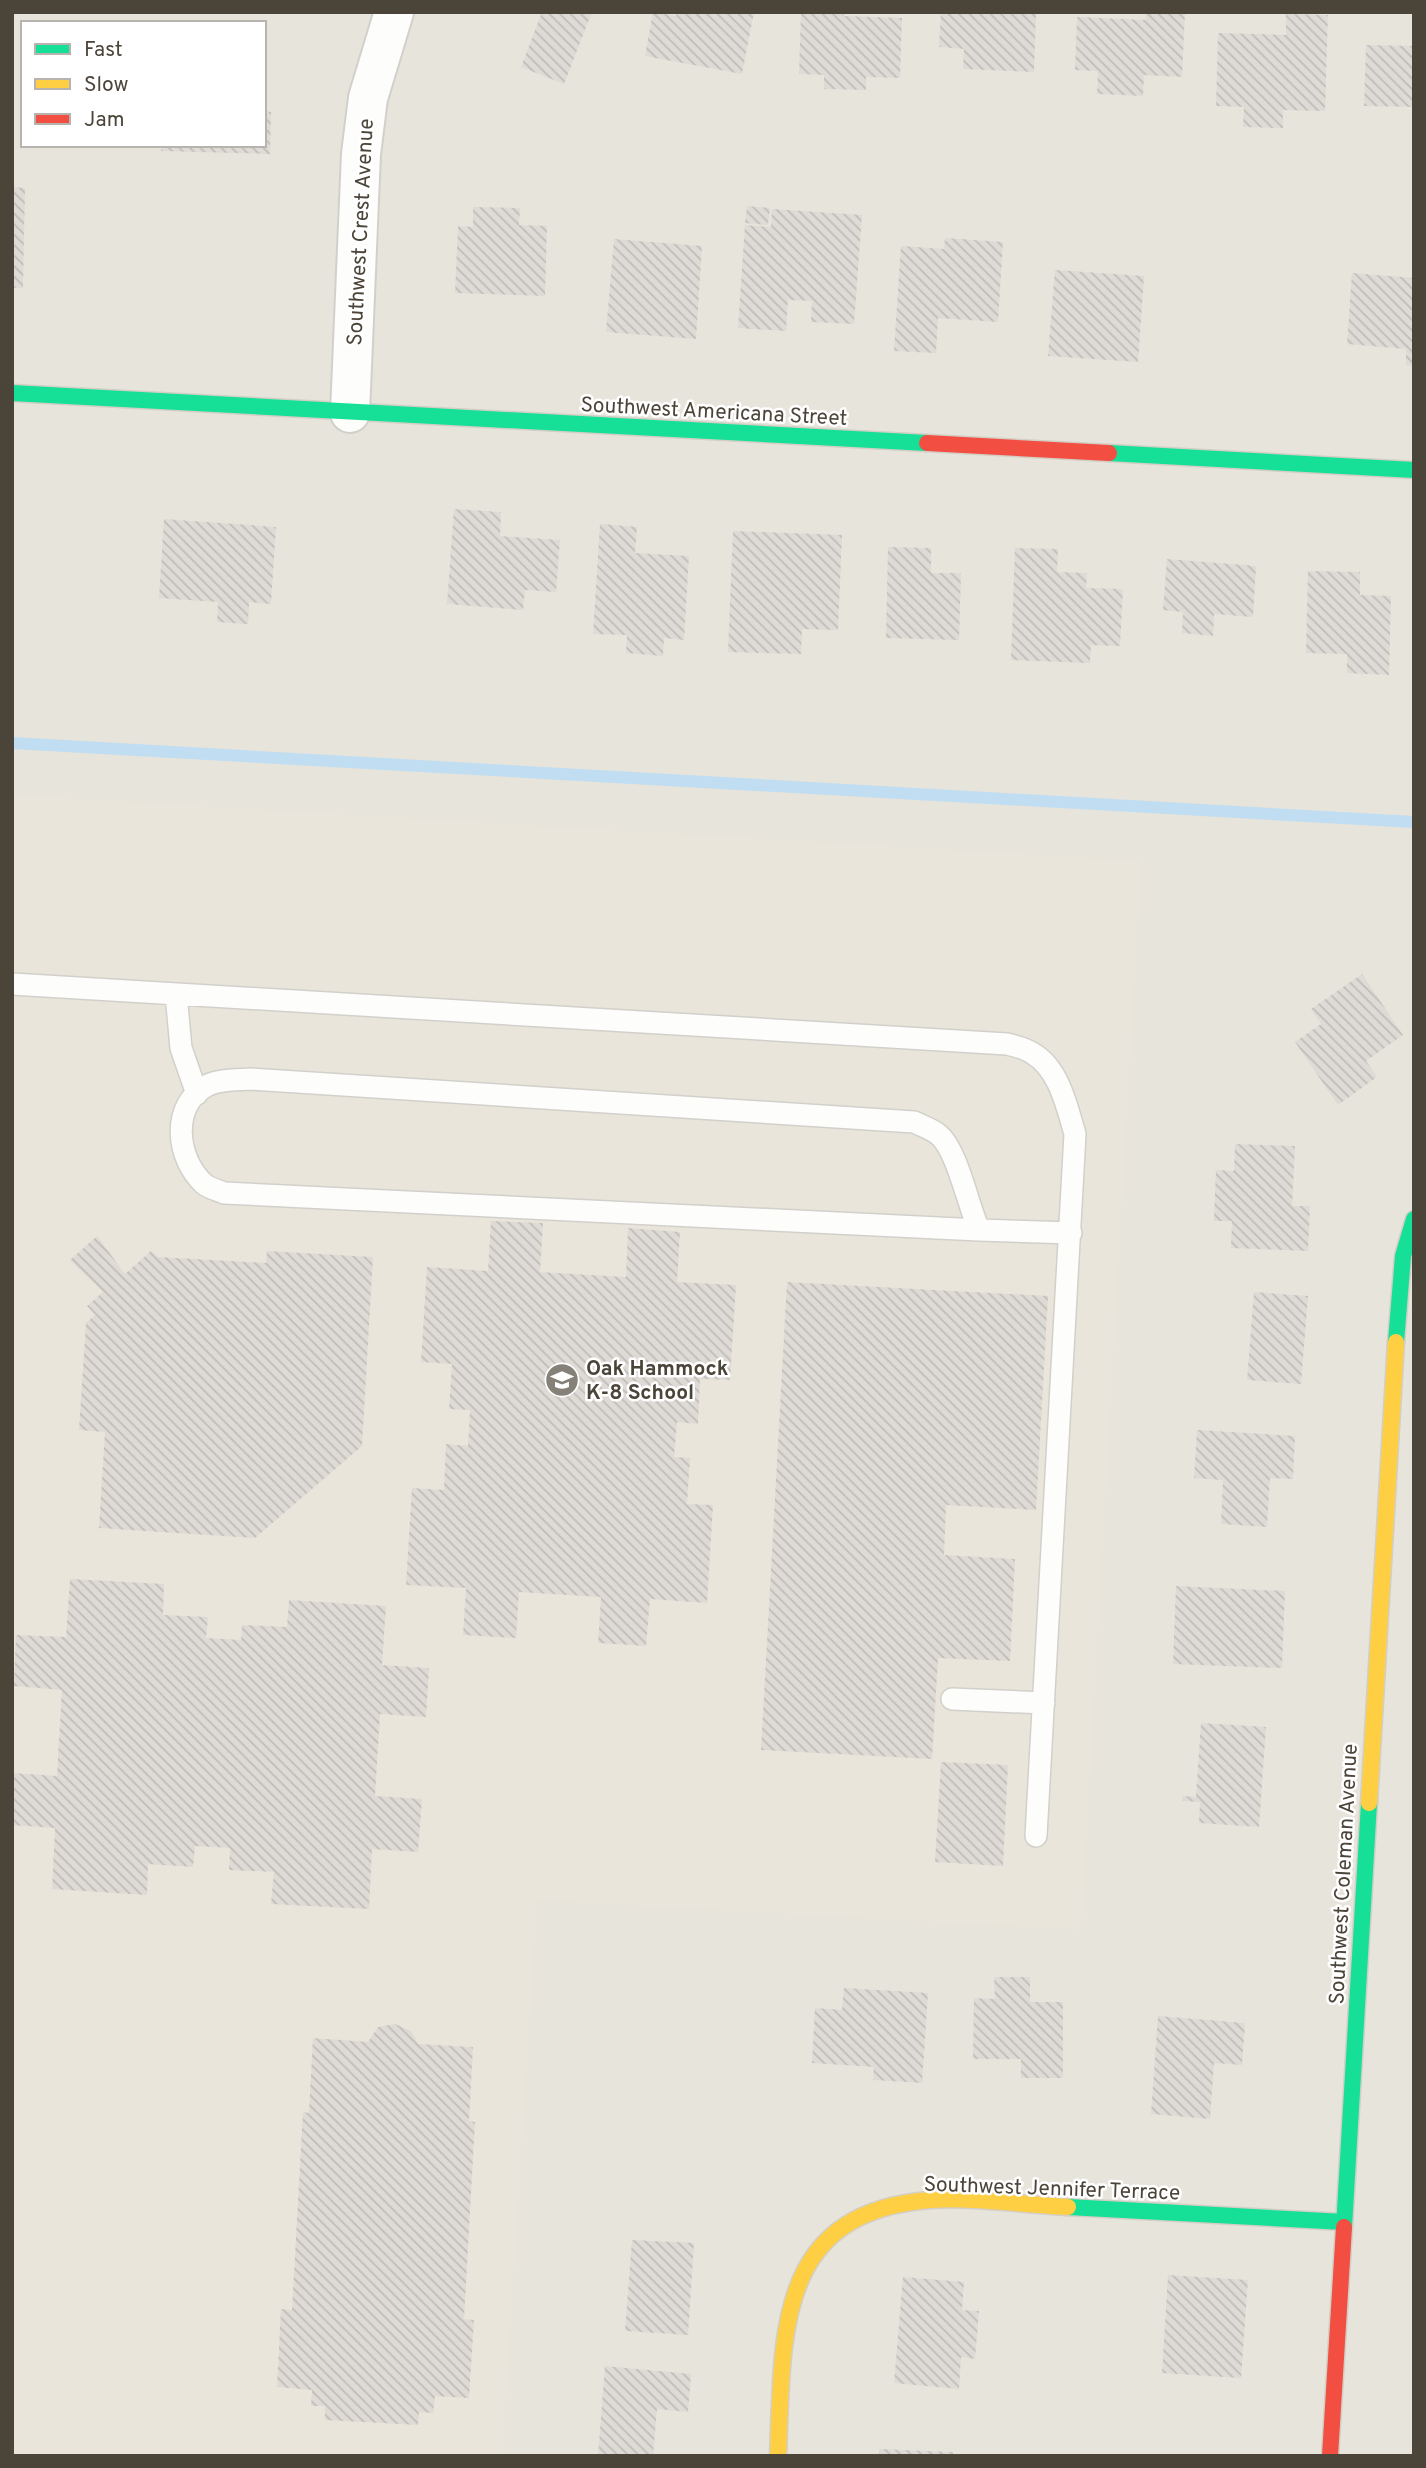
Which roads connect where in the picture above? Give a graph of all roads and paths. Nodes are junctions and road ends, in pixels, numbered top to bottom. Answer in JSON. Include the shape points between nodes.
{"nodes":[{"id":1,"x":394,"y":12,"type":"edge"},
{"id":2,"x":12,"y":393,"type":"edge"},
{"id":3,"x":350,"y":413,"type":"junction"},
{"id":4,"x":1414,"y":470,"type":"edge"},
{"id":5,"x":12,"y":984,"type":"edge"},
{"id":6,"x":176,"y":994,"type":"junction"},
{"id":7,"x":197,"y":1094,"type":"junction"},
{"id":8,"x":1414,"y":1219,"type":"edge"},
{"id":9,"x":979,"y":1230,"type":"junction"},
{"id":10,"x":1071,"y":1233,"type":"junction"},
{"id":11,"x":952,"y":1699,"type":"dead end"},
{"id":12,"x":1044,"y":1703,"type":"junction"},
{"id":13,"x":1036,"y":1836,"type":"dead end"},
{"id":14,"x":1344,"y":2222,"type":"junction"},
{"id":15,"x":778,"y":2456,"type":"edge"},
{"id":16,"x":1330,"y":2456,"type":"edge"}],
"edges":[{"from":1,"to":3,"type":"street","name":"Southwest Crest Avenue","via":[[368,98],[363,143]]},
{"from":2,"to":3,"type":"street","name":"Southwest Americana Street"},
{"from":3,"to":4,"type":"street","name":"Southwest Americana Street"},
{"from":5,"to":6,"type":"lane"},
{"from":6,"to":7,"type":"lane","via":[[181,1048]]},
{"from":6,"to":10,"type":"lane","via":[[1007,1044],[1033,1053],[1049,1068],[1066,1101],[1075,1134]]},
{"from":7,"to":9,"type":"lane","via":[[221,1081],[251,1079],[914,1122],[939,1135],[953,1152]]},
{"from":7,"to":9,"type":"lane","via":[[185,1108],[180,1130],[183,1149],[205,1185],[224,1193]]},
{"from":8,"to":14,"type":"street","name":"Southwest Coleman Avenue","via":[[1403,1256],[1399,1294]]},
{"from":9,"to":10,"type":"lane"},
{"from":10,"to":12,"type":"lane"},
{"from":11,"to":12,"type":"lane"},
{"from":12,"to":13,"type":"lane"},
{"from":14,"to":15,"type":"street","name":"Southwest Jennifer Terrace","via":[[931,2200],[868,2212],[829,2236],[803,2270],[786,2315]]},
{"from":14,"to":16,"type":"street","name":"Southwest Coleman Avenue"}]}
